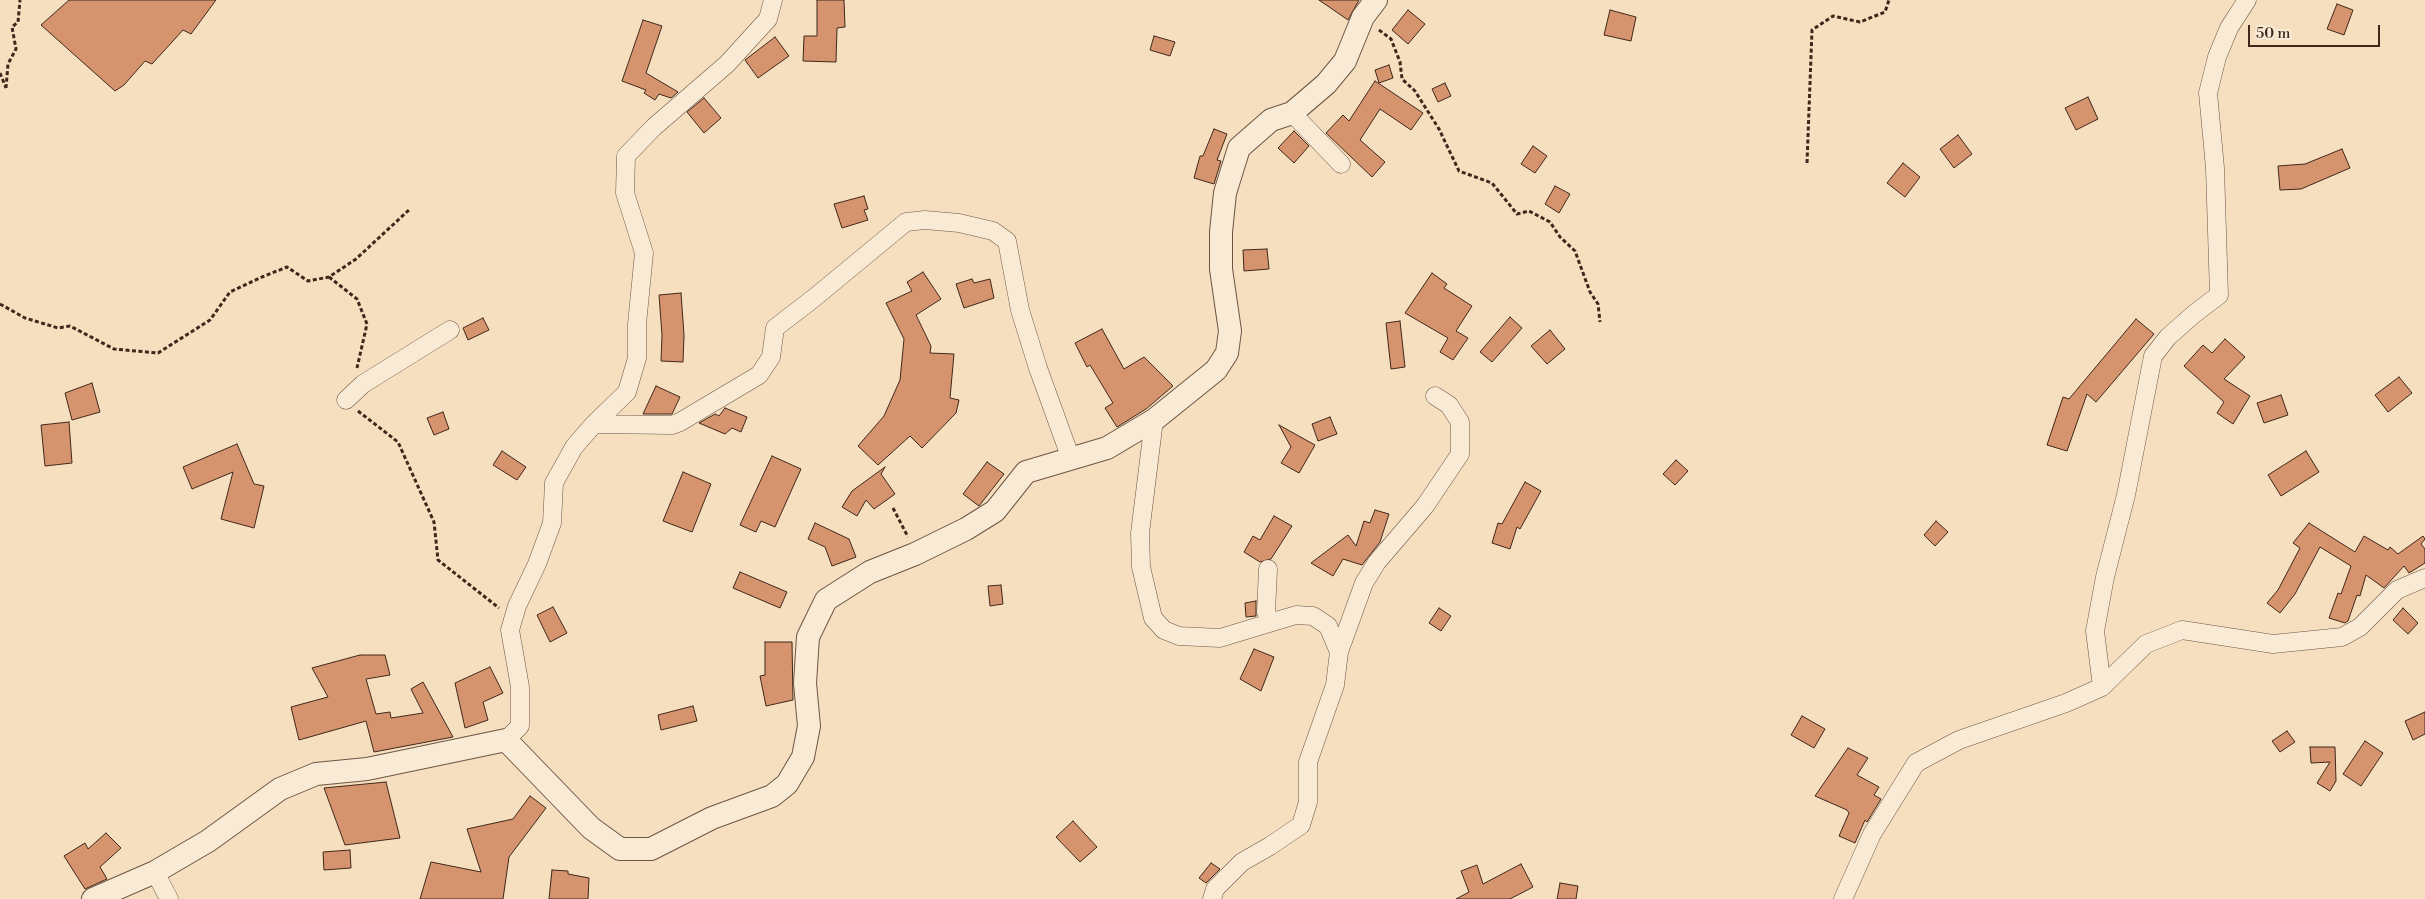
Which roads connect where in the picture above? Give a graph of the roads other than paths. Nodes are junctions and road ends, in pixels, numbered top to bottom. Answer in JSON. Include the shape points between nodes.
{"nodes":[{"id":1,"x":773,"y":0,"type":"edge"},
{"id":2,"x":2247,"y":0,"type":"edge"},
{"id":3,"x":1370,"y":9,"type":"edge"},
{"id":4,"x":1292,"y":113,"type":"junction"},
{"id":5,"x":1341,"y":164,"type":"dead end"},
{"id":6,"x":450,"y":330,"type":"dead end"},
{"id":7,"x":1435,"y":396,"type":"dead end"},
{"id":8,"x":346,"y":400,"type":"road end"},
{"id":9,"x":1154,"y":420,"type":"junction"},
{"id":10,"x":594,"y":424,"type":"junction"},
{"id":11,"x":1072,"y":459,"type":"junction"},
{"id":12,"x":1268,"y":569,"type":"dead end"},
{"id":13,"x":2425,"y":578,"type":"edge"},
{"id":14,"x":1271,"y":622,"type":"junction"},
{"id":15,"x":1339,"y":652,"type":"junction"},
{"id":16,"x":2102,"y":686,"type":"junction"},
{"id":17,"x":506,"y":740,"type":"junction"},
{"id":18,"x":155,"y":872,"type":"junction"},
{"id":19,"x":93,"y":899,"type":"edge"},
{"id":20,"x":169,"y":899,"type":"edge"},
{"id":21,"x":1212,"y":899,"type":"edge"},
{"id":22,"x":1842,"y":899,"type":"edge"}],
"edges":[{"from":1,"to":10,"type":"street","via":[[768,19],[727,64],[654,127],[626,156],[625,193],[644,253],[637,358],[627,392]]},
{"from":2,"to":16,"type":"street","via":[[2229,28],[2217,57],[2208,93],[2215,168],[2219,295],[2168,337],[2153,356],[2095,631]]},
{"from":3,"to":4,"type":"street","via":[[1345,61],[1326,84]]},
{"from":4,"to":5,"type":"street"},
{"from":4,"to":9,"type":"street","via":[[1271,120],[1239,148],[1225,193],[1220,269],[1230,331],[1227,353],[1216,370]]},
{"from":6,"to":8,"type":"street","via":[[363,384]]},
{"from":7,"to":15,"type":"street","via":[[1449,405],[1460,422],[1460,454],[1426,506],[1406,525],[1364,583]]},
{"from":9,"to":11,"type":"street","via":[[1107,448]]},
{"from":9,"to":14,"type":"street","via":[[1140,533],[1141,567],[1153,618],[1164,630],[1179,636],[1220,638]]},
{"from":10,"to":11,"type":"street","via":[[672,425],[759,375],[771,357],[775,328],[906,222],[933,220],[992,231],[1007,241],[1020,310]]},
{"from":10,"to":17,"type":"street","via":[[574,447],[554,483],[552,523],[510,630],[520,687],[520,726]]},
{"from":11,"to":17,"type":"street","via":[[1026,472],[995,511],[966,530],[870,572],[826,600],[808,637],[805,683],[809,726],[803,757],[787,784],[772,796],[712,818],[651,849],[620,849],[591,828]]},
{"from":12,"to":14,"type":"street","via":[[1266,612]]},
{"from":13,"to":16,"type":"street","via":[[2397,590],[2360,627],[2342,637],[2273,644],[2182,630],[2146,644]]},
{"from":14,"to":15,"type":"street","via":[[1296,615],[1313,616],[1328,626]]},
{"from":15,"to":21,"type":"street","via":[[1335,685],[1308,762],[1308,802],[1301,825],[1242,862],[1215,889]]},
{"from":16,"to":22,"type":"street","via":[[2066,703],[1959,740],[1916,763],[1872,834]]},
{"from":17,"to":18,"type":"street","via":[[367,769],[316,774],[280,789],[208,841]]},
{"from":18,"to":19,"type":"street"},
{"from":18,"to":20,"type":"street"}]}
